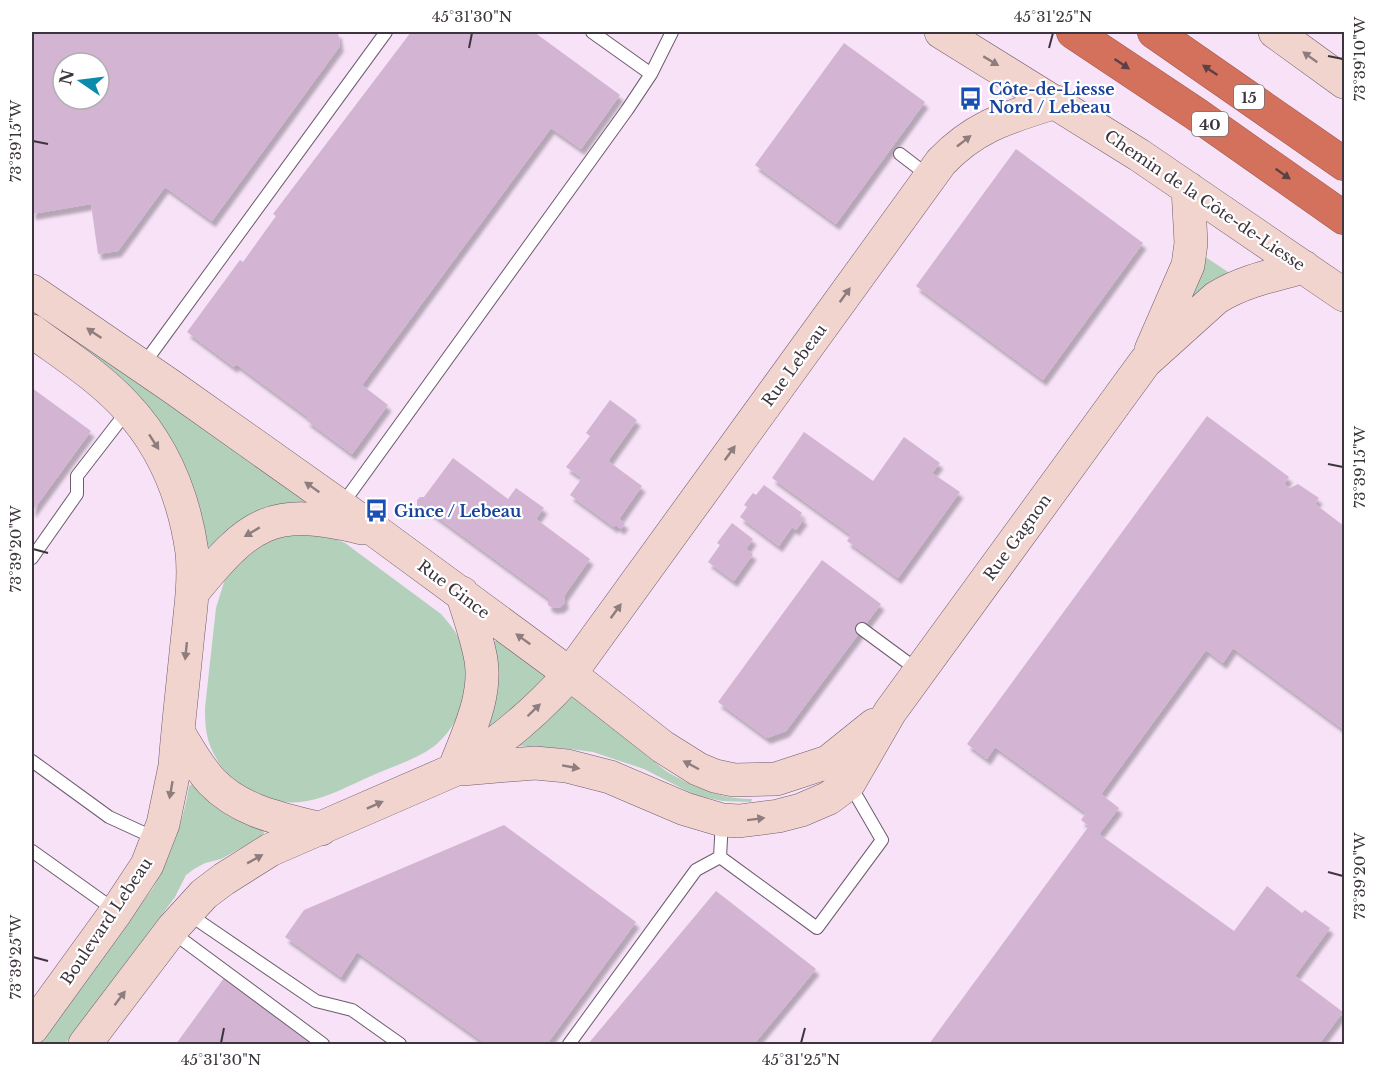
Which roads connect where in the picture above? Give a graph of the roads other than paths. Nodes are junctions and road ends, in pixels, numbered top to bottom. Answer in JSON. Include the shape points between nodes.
{"nodes":[{"id":1,"x":386,"y":32,"type":"edge"},
{"id":2,"x":592,"y":32,"type":"edge"},
{"id":3,"x":672,"y":32,"type":"edge"},
{"id":4,"x":941,"y":32,"type":"edge"},
{"id":5,"x":1073,"y":32,"type":"edge"},
{"id":6,"x":1154,"y":32,"type":"edge"},
{"id":7,"x":1275,"y":32,"type":"edge"},
{"id":8,"x":651,"y":74,"type":"junction"},
{"id":9,"x":1344,"y":82,"type":"edge"},
{"id":10,"x":1056,"y":102,"type":"junction"},
{"id":11,"x":900,"y":154,"type":"dead end"},
{"id":12,"x":1344,"y":164,"type":"edge"},
{"id":13,"x":931,"y":177,"type":"junction"},
{"id":14,"x":1188,"y":188,"type":"junction"},
{"id":15,"x":1344,"y":218,"type":"edge"},
{"id":16,"x":1304,"y":267,"type":"junction"},
{"id":17,"x":32,"y":291,"type":"edge"},
{"id":18,"x":1344,"y":295,"type":"edge"},
{"id":19,"x":32,"y":331,"type":"edge"},
{"id":20,"x":1145,"y":362,"type":"junction"},
{"id":21,"x":143,"y":366,"type":"junction"},
{"id":22,"x":129,"y":409,"type":"junction"},
{"id":23,"x":334,"y":514,"type":"junction"},
{"id":24,"x":32,"y":558,"type":"edge"},
{"id":25,"x":193,"y":592,"type":"junction"},
{"id":26,"x":462,"y":593,"type":"junction"},
{"id":27,"x":862,"y":629,"type":"dead end"},
{"id":28,"x":920,"y":671,"type":"junction"},
{"id":29,"x":570,"y":674,"type":"junction"},
{"id":30,"x":890,"y":712,"type":"junction"},
{"id":31,"x":178,"y":732,"type":"junction"},
{"id":32,"x":32,"y":761,"type":"edge"},
{"id":33,"x":454,"y":770,"type":"junction"},
{"id":34,"x":849,"y":783,"type":"junction"},
{"id":35,"x":722,"y":820,"type":"junction"},
{"id":36,"x":321,"y":829,"type":"junction"},
{"id":37,"x":158,"y":839,"type":"junction"},
{"id":38,"x":32,"y":851,"type":"edge"},
{"id":39,"x":720,"y":857,"type":"junction"},
{"id":40,"x":116,"y":912,"type":"junction"},
{"id":41,"x":179,"y":922,"type":"junction"},
{"id":42,"x":32,"y":1028,"type":"edge"},
{"id":43,"x":85,"y":1044,"type":"edge"},
{"id":44,"x":322,"y":1044,"type":"edge"},
{"id":45,"x":400,"y":1044,"type":"edge"},
{"id":46,"x":569,"y":1044,"type":"edge"}],
"edges":[{"from":1,"to":21,"type":"lane"},
{"from":2,"to":8,"type":"lane"},
{"from":3,"to":8,"type":"lane"},
{"from":4,"to":10,"type":"street","name":"Chemin de la Côte-de-Liesse","one_way":true},
{"from":5,"to":15,"type":"highway","number":"40","one_way":true},
{"from":12,"to":6,"type":"highway","number":"15","one_way":true},
{"from":9,"to":7,"type":"street","one_way":true},
{"from":8,"to":23,"type":"lane"},
{"from":13,"to":10,"type":"street","name":"Rue Lebeau","one_way":true,"via":[[951,152],[981,129]]},
{"from":10,"to":14,"type":"street","name":"Chemin de la Côte-de-Liesse"},
{"from":11,"to":13,"type":"lane"},
{"from":29,"to":13,"type":"street","name":"Rue Lebeau","one_way":true},
{"from":14,"to":16,"type":"street","name":"Chemin de la Côte-de-Liesse"},
{"from":14,"to":20,"type":"street","name":"Rue Gagnon","via":[[1188,265]]},
{"from":16,"to":18,"type":"street","name":"Chemin de la Côte-de-Liesse"},
{"from":16,"to":20,"type":"street","name":"Rue Gagnon","via":[[1227,291]]},
{"from":21,"to":17,"type":"street","one_way":true},
{"from":19,"to":22,"type":"street","via":[[109,389]]},
{"from":20,"to":28,"type":"street","name":"Rue Gagnon"},
{"from":23,"to":21,"type":"street","one_way":true},
{"from":22,"to":24,"type":"lane","via":[[77,476],[77,494]]},
{"from":22,"to":25,"type":"street","one_way":true,"via":[[163,457],[179,494],[192,553]]},
{"from":23,"to":25,"type":"street","one_way":true,"via":[[262,526],[235,544]]},
{"from":23,"to":26,"type":"street","name":"Rue Gince","via":[[377,532]]},
{"from":25,"to":31,"type":"street","name":"Boulevard Lebeau","one_way":true},
{"from":29,"to":26,"type":"street","name":"Rue Gince","one_way":true},
{"from":26,"to":33,"type":"street","via":[[476,639],[482,680],[476,714]]},
{"from":27,"to":28,"type":"lane"},
{"from":28,"to":30,"type":"street","name":"Rue Gagnon"},
{"from":30,"to":29,"type":"street","name":"Rue Gince","one_way":true,"via":[[828,762],[776,779],[734,780],[683,761]]},
{"from":33,"to":29,"type":"street","one_way":true,"via":[[503,738]]},
{"from":30,"to":34,"type":"street"},
{"from":31,"to":36,"type":"street","via":[[210,780],[232,798],[255,810]]},
{"from":31,"to":37,"type":"street","name":"Boulevard Lebeau","one_way":true,"via":[[170,794]]},
{"from":32,"to":37,"type":"lane","via":[[109,817]]},
{"from":33,"to":35,"type":"street","one_way":true,"via":[[535,762],[567,766],[610,777]]},
{"from":36,"to":33,"type":"street","one_way":true},
{"from":35,"to":34,"type":"street","one_way":true,"via":[[757,819],[801,810],[829,798]]},
{"from":34,"to":39,"type":"lane","via":[[882,840],[817,928]]},
{"from":35,"to":39,"type":"lane"},
{"from":41,"to":36,"type":"street","one_way":true,"via":[[204,894],[244,865]]},
{"from":37,"to":40,"type":"street","name":"Boulevard Lebeau","via":[[147,865]]},
{"from":38,"to":40,"type":"lane"},
{"from":39,"to":46,"type":"lane","via":[[696,870]]},
{"from":40,"to":42,"type":"street","name":"Boulevard Lebeau"},
{"from":43,"to":41,"type":"street","one_way":true},
{"from":41,"to":44,"type":"lane"},
{"from":41,"to":45,"type":"lane","via":[[316,1001],[352,1010]]}]}
